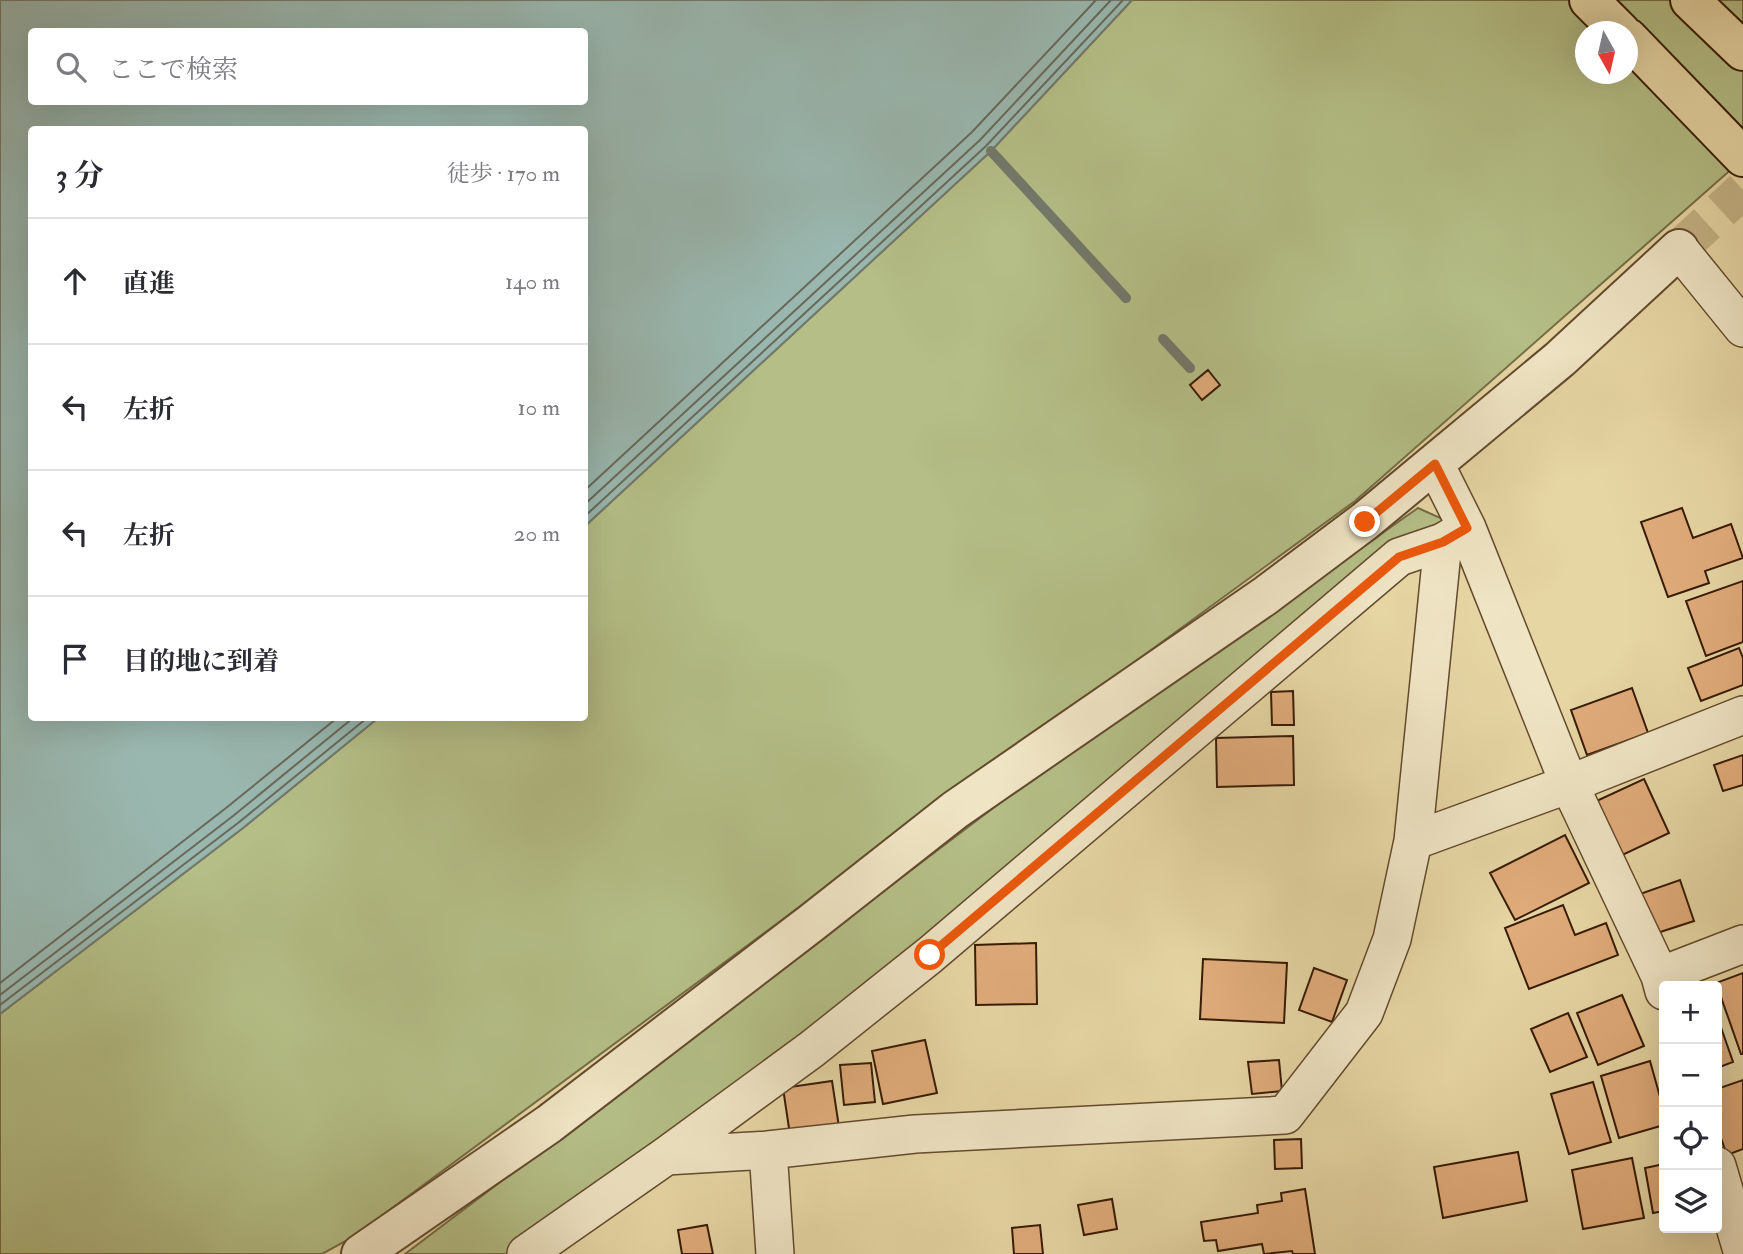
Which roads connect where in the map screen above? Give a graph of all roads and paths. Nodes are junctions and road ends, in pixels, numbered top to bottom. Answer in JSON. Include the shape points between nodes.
{"nodes":[{"id":1,"x":1589,"y":0,"type":"edge"},
{"id":2,"x":1690,"y":0,"type":"edge"},
{"id":3,"x":1610,"y":21,"type":"edge"},
{"id":4,"x":1739,"y":47,"type":"edge"},
{"id":5,"x":1638,"y":48,"type":"edge"},
{"id":6,"x":1743,"y":156,"type":"edge"},
{"id":7,"x":1679,"y":249,"type":"joint"},
{"id":8,"x":1743,"y":328,"type":"edge"},
{"id":9,"x":1435,"y":464,"type":"junction"},
{"id":10,"x":1455,"y":535,"type":"junction"},
{"id":11,"x":1743,"y":715,"type":"edge"},
{"id":12,"x":1569,"y":784,"type":"junction"},
{"id":13,"x":1413,"y":841,"type":"junction"},
{"id":14,"x":1743,"y":944,"type":"edge"},
{"id":15,"x":1661,"y":981,"type":"edge"},
{"id":16,"x":1668,"y":981,"type":"edge"},
{"id":17,"x":768,"y":1150,"type":"junction"},
{"id":18,"x":666,"y":1156,"type":"junction"},
{"id":19,"x":1718,"y":1170,"type":"edge"},
{"id":20,"x":361,"y":1254,"type":"edge"},
{"id":21,"x":526,"y":1254,"type":"edge"},
{"id":22,"x":775,"y":1254,"type":"edge"},
{"id":23,"x":1743,"y":1254,"type":"edge"}],
"edges":[{"from":1,"to":3,"type":"highway"},
{"from":2,"to":4,"type":"highway"},
{"from":5,"to":6,"type":"highway"},
{"from":7,"to":8,"type":"street"},
{"from":7,"to":9,"type":"street","via":[[1560,359]]},
{"from":9,"to":10,"type":"street"},
{"from":9,"to":20,"type":"street","via":[[1265,596],[955,810],[549,1124]]},
{"from":10,"to":12,"type":"street"},
{"from":10,"to":13,"type":"street"},
{"from":10,"to":18,"type":"street","via":[[1399,557],[930,955]]},
{"from":11,"to":12,"type":"street"},
{"from":12,"to":13,"type":"street"},
{"from":12,"to":15,"type":"street"},
{"from":13,"to":17,"type":"street","via":[[1392,939],[1364,1013],[1285,1115],[915,1134]]},
{"from":14,"to":16,"type":"street"},
{"from":17,"to":18,"type":"street"},
{"from":17,"to":22,"type":"street"},
{"from":18,"to":21,"type":"street"},
{"from":19,"to":23,"type":"street"}]}
